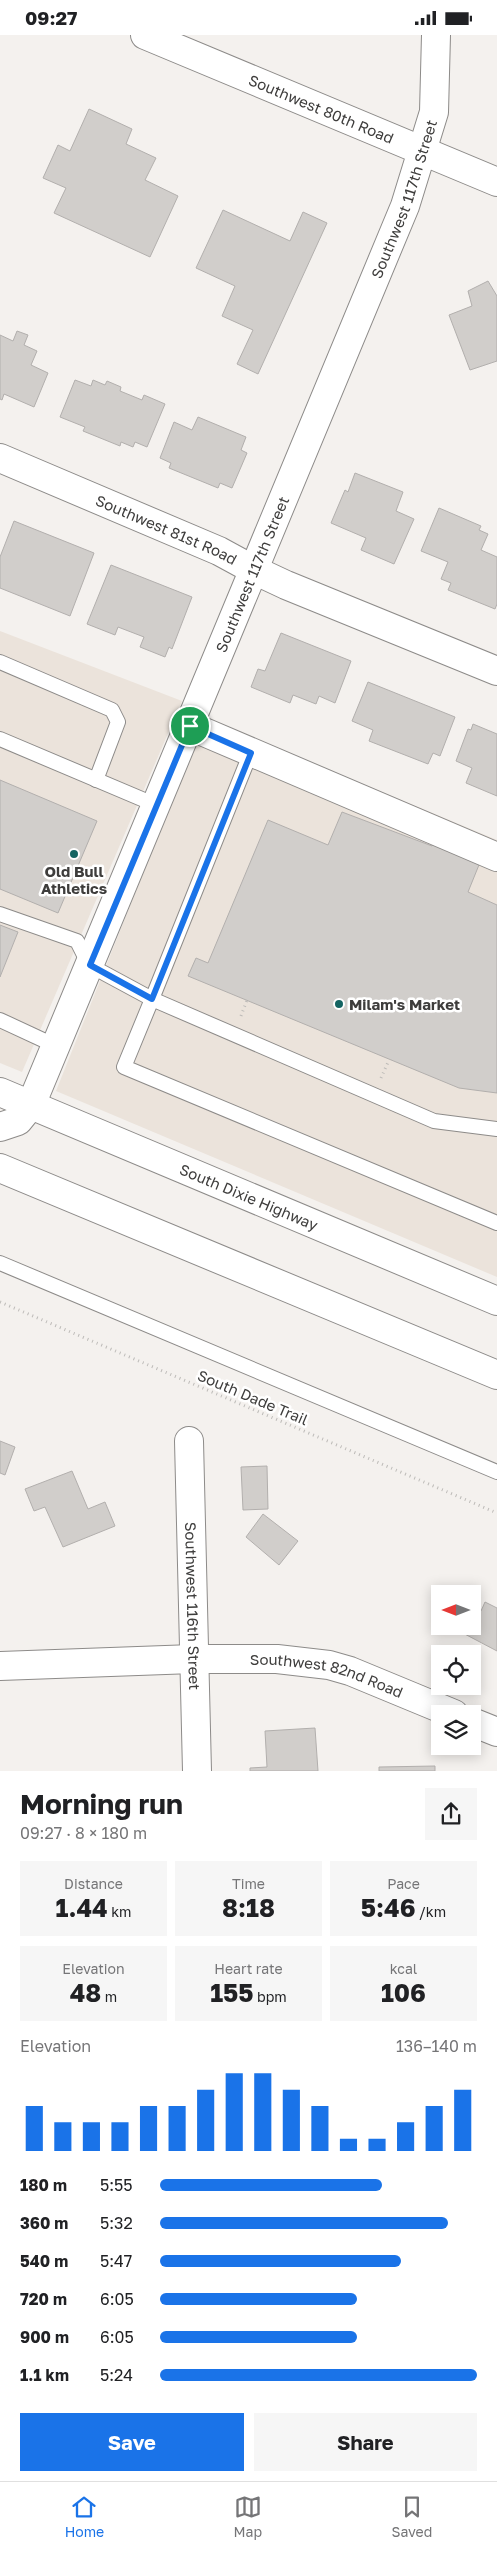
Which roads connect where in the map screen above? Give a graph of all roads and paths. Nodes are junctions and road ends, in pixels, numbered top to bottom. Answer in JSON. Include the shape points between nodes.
{"nodes":[{"id":1,"x":145,"y":35,"type":"edge"},
{"id":2,"x":436,"y":35,"type":"edge"},
{"id":3,"x":424,"y":151,"type":"junction"},
{"id":4,"x":497,"y":181,"type":"edge"},
{"id":5,"x":0,"y":458,"type":"edge"},
{"id":6,"x":254,"y":571,"type":"junction"},
{"id":7,"x":0,"y":663,"type":"edge"},
{"id":8,"x":497,"y":671,"type":"edge"},
{"id":9,"x":190,"y":726,"type":"junction"},
{"id":10,"x":0,"y":739,"type":"edge"},
{"id":11,"x":251,"y":753,"type":"junction"},
{"id":12,"x":96,"y":780,"type":"junction"},
{"id":13,"x":156,"y":805,"type":"junction"},
{"id":14,"x":497,"y":857,"type":"edge"},
{"id":15,"x":0,"y":914,"type":"edge"},
{"id":16,"x":90,"y":965,"type":"junction"},
{"id":17,"x":152,"y":999,"type":"junction"},
{"id":18,"x":248,"y":1000,"type":"dead end"},
{"id":19,"x":0,"y":1021,"type":"edge"},
{"id":20,"x":239,"y":1021,"type":"dead end"},
{"id":21,"x":56,"y":1046,"type":"junction"},
{"id":22,"x":389,"y":1060,"type":"dead end"},
{"id":23,"x":380,"y":1081,"type":"dead end"},
{"id":24,"x":0,"y":1092,"type":"edge"},
{"id":25,"x":31,"y":1105,"type":"junction"},
{"id":26,"x":0,"y":1127,"type":"edge"},
{"id":27,"x":497,"y":1129,"type":"edge"},
{"id":28,"x":0,"y":1168,"type":"edge"},
{"id":29,"x":497,"y":1223,"type":"edge"},
{"id":30,"x":0,"y":1263,"type":"edge"},
{"id":31,"x":497,"y":1301,"type":"edge"},
{"id":32,"x":0,"y":1302,"type":"edge"},
{"id":33,"x":497,"y":1375,"type":"edge"},
{"id":34,"x":189,"y":1441,"type":"dead end"},
{"id":35,"x":497,"y":1472,"type":"edge"},
{"id":36,"x":497,"y":1513,"type":"edge"},
{"id":37,"x":193,"y":1659,"type":"junction"},
{"id":38,"x":0,"y":1665,"type":"edge"},
{"id":39,"x":433,"y":1705,"type":"edge"},
{"id":40,"x":481,"y":1726,"type":"edge"},
{"id":41,"x":497,"y":1732,"type":"edge"},
{"id":42,"x":197,"y":1771,"type":"edge"}],
"edges":[{"from":1,"to":3,"type":"main road","name":"Southwest 80th Road"},
{"from":2,"to":3,"type":"main road","name":"Southwest 117th Street","via":[[434,112]]},
{"from":3,"to":4,"type":"main road","name":"Southwest 80th Road"},
{"from":3,"to":6,"type":"main road","name":"Southwest 117th Street","via":[[405,206]]},
{"from":5,"to":6,"type":"main road","name":"Southwest 81st Road","via":[[219,551]]},
{"from":6,"to":8,"type":"main road","name":"Southwest 81st Road"},
{"from":6,"to":9,"type":"main road","name":"Southwest 117th Street"},
{"from":7,"to":12,"type":"lane","via":[[112,710],[118,722],[116,731]]},
{"from":9,"to":11,"type":"main road"},
{"from":9,"to":13,"type":"main road","name":"Southwest 117th Street"},
{"from":10,"to":12,"type":"lane"},
{"from":11,"to":14,"type":"main road"},
{"from":11,"to":17,"type":"lane"},
{"from":12,"to":13,"type":"lane"},
{"from":13,"to":16,"type":"main road","name":"Southwest 117th Street"},
{"from":15,"to":16,"type":"lane","via":[[77,941]]},
{"from":16,"to":17,"type":"lane"},
{"from":16,"to":21,"type":"main road","name":"Southwest 117th Street"},
{"from":17,"to":27,"type":"lane","via":[[434,1121]]},
{"from":17,"to":29,"type":"lane","via":[[124,1067]]},
{"from":18,"to":20,"type":"path"},
{"from":19,"to":21,"type":"lane"},
{"from":21,"to":25,"type":"main road","name":"Southwest 117th Street"},
{"from":22,"to":23,"type":"path"},
{"from":24,"to":25,"type":"main road","name":"South Dixie Highway"},
{"from":25,"to":26,"type":"main road","via":[[18,1121]]},
{"from":25,"to":31,"type":"main road","name":"South Dixie Highway"},
{"from":28,"to":33,"type":"main road"},
{"from":30,"to":35,"type":"lane"},
{"from":32,"to":36,"type":"path","name":"South Dade Trail"},
{"from":34,"to":37,"type":"main road","name":"Southwest 116th Street"},
{"from":37,"to":38,"type":"main road","name":"Southwest 82nd Road"},
{"from":37,"to":39,"type":"main road","name":"Southwest 82nd Road","via":[[277,1659],[329,1665]]},
{"from":37,"to":42,"type":"main road","name":"Southwest 116th Street"},
{"from":40,"to":41,"type":"main road"}]}
